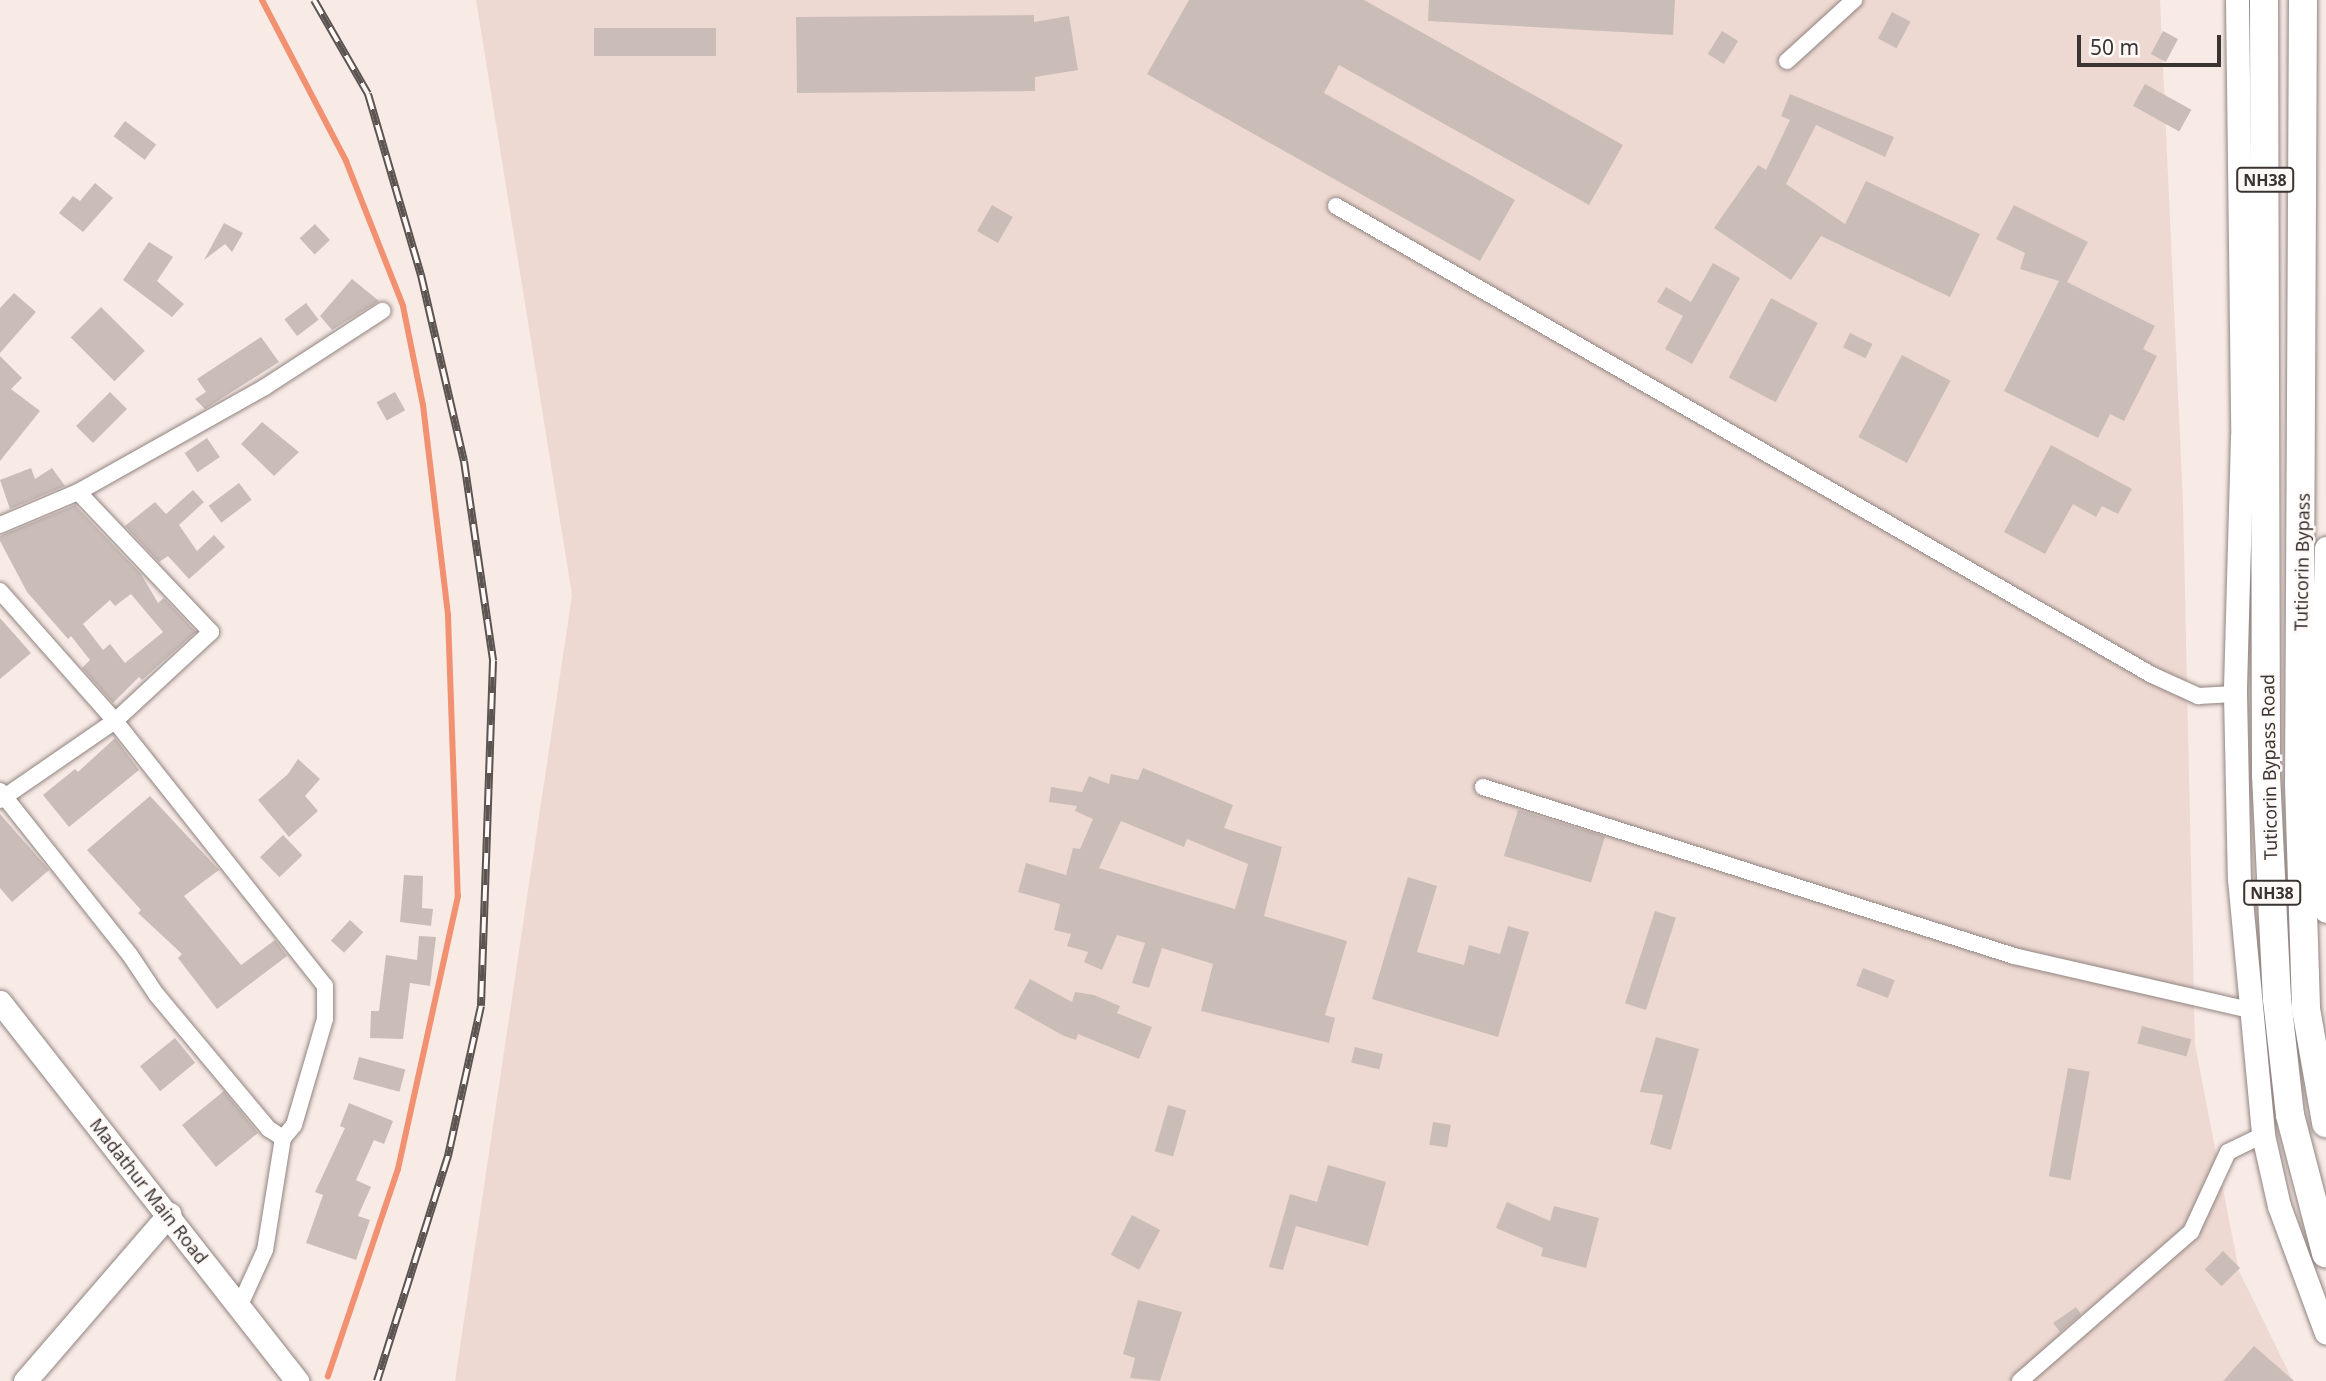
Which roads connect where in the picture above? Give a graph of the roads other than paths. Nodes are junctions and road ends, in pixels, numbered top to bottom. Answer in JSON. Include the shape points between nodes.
{"nodes":[{"id":1,"x":1854,"y":0,"type":"edge"},
{"id":2,"x":2237,"y":0,"type":"edge"},
{"id":3,"x":2264,"y":0,"type":"edge"},
{"id":4,"x":2303,"y":0,"type":"edge"},
{"id":5,"x":1787,"y":61,"type":"dead end"},
{"id":6,"x":1336,"y":206,"type":"dead end"},
{"id":7,"x":382,"y":311,"type":"dead end"},
{"id":8,"x":78,"y":492,"type":"junction"},
{"id":9,"x":0,"y":525,"type":"edge"},
{"id":10,"x":2268,"y":527,"type":"joint"},
{"id":11,"x":2326,"y":548,"type":"edge"},
{"id":12,"x":0,"y":592,"type":"edge"},
{"id":13,"x":2235,"y":694,"type":"junction"},
{"id":14,"x":115,"y":721,"type":"junction"},
{"id":15,"x":1483,"y":787,"type":"dead end"},
{"id":16,"x":2,"y":796,"type":"edge"},
{"id":17,"x":2326,"y":911,"type":"edge"},
{"id":18,"x":0,"y":1002,"type":"edge"},
{"id":19,"x":2254,"y":1011,"type":"junction"},
{"id":20,"x":2326,"y":1123,"type":"edge"},
{"id":21,"x":2263,"y":1135,"type":"junction"},
{"id":22,"x":283,"y":1138,"type":"junction"},
{"id":23,"x":169,"y":1214,"type":"junction"},
{"id":24,"x":2326,"y":1253,"type":"edge"},
{"id":25,"x":239,"y":1307,"type":"junction"},
{"id":26,"x":2326,"y":1333,"type":"edge"},
{"id":27,"x":25,"y":1381,"type":"edge"},
{"id":28,"x":297,"y":1381,"type":"edge"},
{"id":29,"x":2020,"y":1381,"type":"edge"}],
"edges":[{"from":1,"to":5,"type":"street"},
{"from":2,"to":13,"type":"street","via":[[2242,437]]},
{"from":3,"to":10,"type":"highway","name":"Tuticorin Bypass","number":"NH38"},
{"from":4,"to":20,"type":"highway","name":"Tuticorin Bypass","number":"NH38","via":[[2299,784],[2306,1009]]},
{"from":6,"to":13,"type":"street","via":[[2152,675],[2198,696]]},
{"from":7,"to":8,"type":"street","via":[[265,387]]},
{"from":8,"to":9,"type":"street"},
{"from":8,"to":14,"type":"street","via":[[211,632]]},
{"from":10,"to":24,"type":"highway","name":"Tuticorin Bypass Road","number":"NH38","via":[[2266,775],[2277,999],[2290,1115]]},
{"from":11,"to":17,"type":"street","via":[[2321,743]]},
{"from":12,"to":14,"type":"street"},
{"from":13,"to":19,"type":"street","via":[[2239,879]]},
{"from":14,"to":16,"type":"street"},
{"from":14,"to":22,"type":"street","via":[[325,986],[325,1019],[294,1125]]},
{"from":15,"to":19,"type":"street","via":[[2014,956]]},
{"from":16,"to":22,"type":"street","via":[[156,994],[269,1129]]},
{"from":18,"to":23,"type":"street","name":"Madathur Main Road"},
{"from":19,"to":21,"type":"street"},
{"from":21,"to":26,"type":"street","via":[[2279,1206]]},
{"from":21,"to":29,"type":"street","via":[[2228,1152],[2191,1232]]},
{"from":22,"to":25,"type":"street","via":[[265,1250]]},
{"from":23,"to":25,"type":"street","name":"Madathur Main Road"},
{"from":23,"to":27,"type":"street"},
{"from":25,"to":28,"type":"street","name":"Madathur Main Road"}]}
